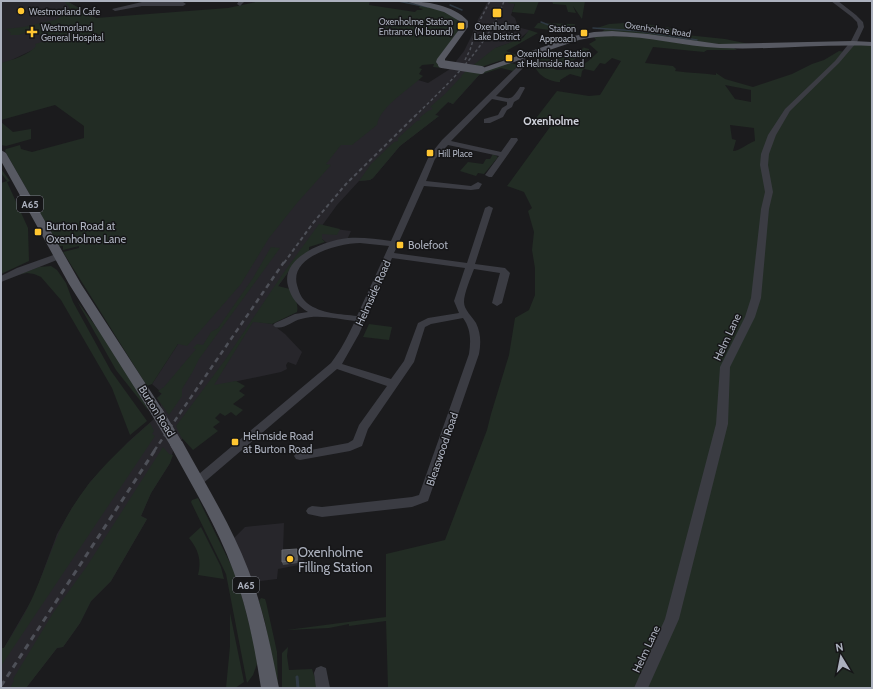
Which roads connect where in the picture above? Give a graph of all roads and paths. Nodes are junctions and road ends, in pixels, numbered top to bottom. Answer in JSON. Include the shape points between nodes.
{"nodes":[{"id":1,"x":408,"y":1,"type":"edge"},
{"id":2,"x":834,"y":1,"type":"edge"},
{"id":3,"x":149,"y":2,"type":"edge"},
{"id":4,"x":183,"y":4,"type":"dead end"},
{"id":5,"x":115,"y":9,"type":"dead end"},
{"id":6,"x":853,"y":43,"type":"junction"},
{"id":7,"x":870,"y":44,"type":"edge"},
{"id":8,"x":522,"y":56,"type":"junction"},
{"id":9,"x":522,"y":88,"type":"dead end"},
{"id":10,"x":491,"y":97,"type":"junction"},
{"id":11,"x":511,"y":101,"type":"junction"},
{"id":12,"x":501,"y":116,"type":"junction"},
{"id":13,"x":508,"y":119,"type":"dead end"},
{"id":14,"x":487,"y":120,"type":"dead end"},
{"id":15,"x":514,"y":140,"type":"dead end"},
{"id":16,"x":445,"y":142,"type":"junction"},
{"id":17,"x":1,"y":153,"type":"edge"},
{"id":18,"x":504,"y":155,"type":"junction"},
{"id":19,"x":490,"y":175,"type":"dead end"},
{"id":20,"x":422,"y":183,"type":"junction"},
{"id":21,"x":478,"y":184,"type":"dead end"},
{"id":22,"x":490,"y":212,"type":"dead end"},
{"id":23,"x":394,"y":244,"type":"junction"},
{"id":24,"x":390,"y":255,"type":"junction"},
{"id":25,"x":59,"y":256,"type":"junction"},
{"id":26,"x":470,"y":266,"type":"junction"},
{"id":27,"x":1,"y":279,"type":"edge"},
{"id":28,"x":497,"y":303,"type":"dead end"},
{"id":29,"x":305,"y":306,"type":"junction"},
{"id":30,"x":320,"y":313,"type":"junction"},
{"id":31,"x":465,"y":315,"type":"junction"},
{"id":32,"x":298,"y":316,"type":"junction"},
{"id":33,"x":361,"y":319,"type":"junction"},
{"id":34,"x":278,"y":325,"type":"dead end"},
{"id":35,"x":335,"y":365,"type":"junction"},
{"id":36,"x":394,"y":384,"type":"junction"},
{"id":37,"x":300,"y":456,"type":"dead end"},
{"id":38,"x":197,"y":482,"type":"junction"},
{"id":39,"x":312,"y":511,"type":"dead end"},
{"id":40,"x":321,"y":673,"type":"dead end"},
{"id":41,"x":270,"y":688,"type":"edge"},
{"id":42,"x":323,"y":688,"type":"edge"},
{"id":43,"x":641,"y":688,"type":"edge"}],
"edges":[{"from":1,"to":8,"type":"main road","name":"Oxenholme Road","bridge":true,"via":[[446,11],[465,21],[464,27],[441,59],[442,64],[481,70]]},
{"from":2,"to":6,"type":"street","name":"Helm Lane","via":[[860,22],[861,27]]},
{"from":3,"to":4,"type":"street"},
{"from":3,"to":5,"type":"street"},
{"from":6,"to":7,"type":"main road","name":"Oxenholme Road"},
{"from":6,"to":8,"type":"main road","name":"Oxenholme Road","via":[[718,46],[640,35],[598,34],[583,36]]},
{"from":6,"to":43,"type":"street","name":"Helm Lane","via":[[828,73],[787,110],[772,135],[765,154],[768,192],[756,298],[750,317],[725,367],[722,424],[672,619]]},
{"from":8,"to":10,"type":"street","name":"Helmside Road","via":[[523,64]]},
{"from":9,"to":11,"type":"street","via":[[519,96]]},
{"from":10,"to":11,"type":"street"},
{"from":10,"to":16,"type":"street","name":"Helmside Road"},
{"from":11,"to":12,"type":"street"},
{"from":12,"to":13,"type":"street"},
{"from":12,"to":14,"type":"street"},
{"from":15,"to":18,"type":"street"},
{"from":16,"to":18,"type":"street"},
{"from":16,"to":20,"type":"street","name":"Helmside Road","via":[[432,158]]},
{"from":17,"to":25,"type":"main road","name":"Burton Road","number":"A65"},
{"from":18,"to":19,"type":"street"},
{"from":20,"to":21,"type":"street","via":[[471,188]]},
{"from":20,"to":23,"type":"street","name":"Helmside Road"},
{"from":22,"to":26,"type":"street","name":"Bleaswood Road"},
{"from":23,"to":24,"type":"street","name":"Helmside Road"},
{"from":23,"to":29,"type":"street","via":[[361,240],[341,242],[307,255],[295,269],[292,279],[295,294]]},
{"from":24,"to":26,"type":"street"},
{"from":24,"to":33,"type":"street","name":"Helmside Road"},
{"from":25,"to":27,"type":"street"},
{"from":25,"to":38,"type":"main road","name":"Burton Road","number":"A65","bridge":true,"via":[[157,412]]},
{"from":26,"to":28,"type":"street","via":[[504,271]]},
{"from":26,"to":31,"type":"street","name":"Bleaswood Road","via":[[459,301]]},
{"from":29,"to":30,"type":"street"},
{"from":29,"to":32,"type":"street"},
{"from":30,"to":32,"type":"street"},
{"from":30,"to":33,"type":"street"},
{"from":31,"to":36,"type":"street","via":[[428,321],[421,325],[409,362]]},
{"from":31,"to":39,"type":"street","name":"Bleaswood Road","via":[[471,324],[476,348],[424,498],[322,512]]},
{"from":32,"to":34,"type":"street"},
{"from":33,"to":35,"type":"street","name":"Helmside Road","via":[[346,350]]},
{"from":35,"to":36,"type":"street"},
{"from":35,"to":38,"type":"street","name":"Helmside Road"},
{"from":36,"to":37,"type":"street","via":[[363,428],[358,443],[350,447]]},
{"from":38,"to":41,"type":"main road","name":"Burton Road","number":"A65","via":[[240,569],[259,629]]},
{"from":40,"to":42,"type":"street"}]}
